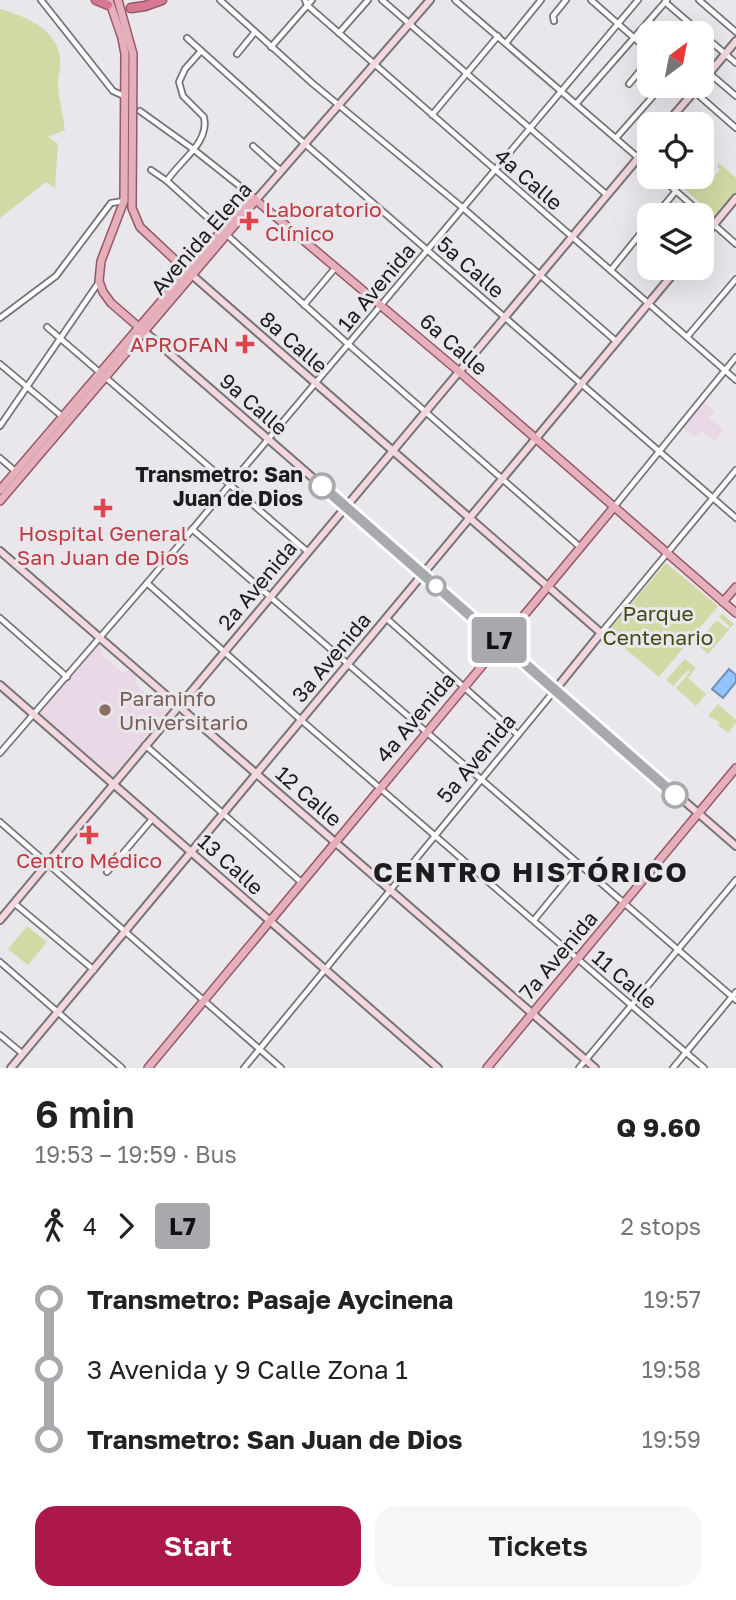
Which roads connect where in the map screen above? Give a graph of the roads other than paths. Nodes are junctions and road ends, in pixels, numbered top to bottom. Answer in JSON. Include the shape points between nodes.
{"nodes":[{"id":1,"x":41,"y":0,"type":"edge"},
{"id":2,"x":96,"y":0,"type":"edge"},
{"id":3,"x":118,"y":0,"type":"edge"},
{"id":4,"x":162,"y":0,"type":"edge"},
{"id":5,"x":220,"y":0,"type":"edge"},
{"id":6,"x":312,"y":0,"type":"edge"},
{"id":7,"x":368,"y":0,"type":"edge"},
{"id":8,"x":382,"y":0,"type":"edge"},
{"id":9,"x":430,"y":0,"type":"edge"},
{"id":10,"x":455,"y":0,"type":"edge"},
{"id":11,"x":541,"y":0,"type":"edge"},
{"id":12,"x":566,"y":0,"type":"edge"},
{"id":13,"x":591,"y":0,"type":"edge"},
{"id":14,"x":699,"y":0,"type":"edge"},
{"id":15,"x":635,"y":1,"type":"edge"},
{"id":16,"x":666,"y":1,"type":"edge"},
{"id":17,"x":109,"y":3,"type":"edge"},
{"id":18,"x":306,"y":3,"type":"edge"},
{"id":19,"x":131,"y":8,"type":"dead end"},
{"id":20,"x":649,"y":20,"type":"joint"},
{"id":21,"x":554,"y":21,"type":"dead end"},
{"id":22,"x":687,"y":21,"type":"edge"},
{"id":23,"x":409,"y":24,"type":"junction"},
{"id":24,"x":619,"y":24,"type":"junction"},
{"id":25,"x":255,"y":32,"type":"junction"},
{"id":26,"x":736,"y":32,"type":"edge"},
{"id":27,"x":339,"y":34,"type":"junction"},
{"id":28,"x":498,"y":36,"type":"junction"},
{"id":29,"x":187,"y":38,"type":"dead end"},
{"id":30,"x":634,"y":38,"type":"junction"},
{"id":31,"x":637,"y":41,"type":"edge"},
{"id":32,"x":736,"y":41,"type":"edge"},
{"id":33,"x":506,"y":43,"type":"junction"},
{"id":34,"x":714,"y":45,"type":"edge"},
{"id":35,"x":271,"y":47,"type":"junction"},
{"id":36,"x":201,"y":51,"type":"junction"},
{"id":37,"x":237,"y":54,"type":"dead end"},
{"id":38,"x":725,"y":54,"type":"junction"},
{"id":39,"x":736,"y":64,"type":"edge"},
{"id":40,"x":374,"y":65,"type":"junction"},
{"id":41,"x":714,"y":67,"type":"edge"},
{"id":42,"x":467,"y":73,"type":"junction"},
{"id":43,"x":637,"y":74,"type":"edge"},
{"id":44,"x":714,"y":77,"type":"edge"},
{"id":45,"x":629,"y":84,"type":"dead end"},
{"id":46,"x":561,"y":91,"type":"junction"},
{"id":47,"x":126,"y":96,"type":"junction"},
{"id":48,"x":736,"y":96,"type":"edge"},
{"id":49,"x":651,"y":98,"type":"edge"},
{"id":50,"x":687,"y":98,"type":"edge"},
{"id":51,"x":707,"y":98,"type":"edge"},
{"id":52,"x":576,"y":104,"type":"junction"},
{"id":53,"x":339,"y":105,"type":"junction"},
{"id":54,"x":140,"y":111,"type":"dead end"},
{"id":55,"x":676,"y":112,"type":"edge"},
{"id":56,"x":432,"y":115,"type":"junction"},
{"id":57,"x":530,"y":128,"type":"junction"},
{"id":58,"x":736,"y":128,"type":"edge"},
{"id":59,"x":615,"y":138,"type":"junction"},
{"id":60,"x":305,"y":144,"type":"junction"},
{"id":61,"x":253,"y":146,"type":"dead end"},
{"id":62,"x":193,"y":149,"type":"junction"},
{"id":63,"x":637,"y":157,"type":"edge"},
{"id":64,"x":637,"y":159,"type":"edge"},
{"id":65,"x":151,"y":170,"type":"dead end"},
{"id":66,"x":495,"y":170,"type":"junction"},
{"id":67,"x":281,"y":172,"type":"junction"},
{"id":68,"x":167,"y":181,"type":"junction"},
{"id":69,"x":674,"y":189,"type":"edge"},
{"id":70,"x":676,"y":191,"type":"junction"},
{"id":71,"x":607,"y":195,"type":"junction"},
{"id":72,"x":254,"y":198,"type":"junction"},
{"id":73,"x":736,"y":198,"type":"edge"},
{"id":74,"x":124,"y":201,"type":"junction"},
{"id":75,"x":666,"y":203,"type":"edge"},
{"id":76,"x":690,"y":203,"type":"edge"},
{"id":77,"x":463,"y":208,"type":"junction"},
{"id":78,"x":714,"y":224,"type":"joint"},
{"id":79,"x":224,"y":233,"type":"junction"},
{"id":80,"x":572,"y":237,"type":"junction"},
{"id":81,"x":637,"y":238,"type":"edge"},
{"id":82,"x":736,"y":244,"type":"edge"},
{"id":83,"x":428,"y":250,"type":"junction"},
{"id":84,"x":337,"y":267,"type":"junction"},
{"id":85,"x":611,"y":270,"type":"junction"},
{"id":86,"x":189,"y":273,"type":"junction"},
{"id":87,"x":540,"y":275,"type":"junction"},
{"id":88,"x":736,"y":279,"type":"edge"},
{"id":89,"x":668,"y":280,"type":"edge"},
{"id":90,"x":99,"y":281,"type":"junction"},
{"id":91,"x":381,"y":304,"type":"junction"},
{"id":92,"x":649,"y":304,"type":"junction"},
{"id":93,"x":304,"y":305,"type":"junction"},
{"id":94,"x":505,"y":317,"type":"junction"},
{"id":95,"x":0,"y":318,"type":"edge"},
{"id":96,"x":47,"y":327,"type":"dead end"},
{"id":97,"x":141,"y":329,"type":"junction"},
{"id":98,"x":687,"y":337,"type":"junction"},
{"id":99,"x":60,"y":339,"type":"junction"},
{"id":100,"x":617,"y":342,"type":"junction"},
{"id":101,"x":348,"y":344,"type":"junction"},
{"id":102,"x":736,"y":357,"type":"edge"},
{"id":103,"x":0,"y":364,"type":"edge"},
{"id":104,"x":725,"y":370,"type":"junction"},
{"id":105,"x":459,"y":372,"type":"junction"},
{"id":106,"x":102,"y":376,"type":"junction"},
{"id":107,"x":736,"y":380,"type":"edge"},
{"id":108,"x":315,"y":383,"type":"junction"},
{"id":109,"x":582,"y":384,"type":"junction"},
{"id":110,"x":27,"y":387,"type":"junction"},
{"id":111,"x":425,"y":412,"type":"junction"},
{"id":112,"x":65,"y":419,"type":"junction"},
{"id":113,"x":0,"y":426,"type":"edge"},
{"id":114,"x":268,"y":439,"type":"junction"},
{"id":115,"x":536,"y":439,"type":"junction"},
{"id":116,"x":393,"y":451,"type":"junction"},
{"id":117,"x":659,"y":451,"type":"junction"},
{"id":118,"x":0,"y":458,"type":"edge"},
{"id":119,"x":736,"y":470,"type":"edge"},
{"id":120,"x":19,"y":474,"type":"junction"},
{"id":121,"x":503,"y":479,"type":"junction"},
{"id":122,"x":229,"y":485,"type":"junction"},
{"id":123,"x":0,"y":490,"type":"edge"},
{"id":124,"x":713,"y":498,"type":"junction"},
{"id":125,"x":0,"y":501,"type":"edge"},
{"id":126,"x":346,"y":506,"type":"junction"},
{"id":127,"x":614,"y":507,"type":"junction"},
{"id":128,"x":470,"y":518,"type":"junction"},
{"id":129,"x":736,"y":518,"type":"edge"},
{"id":130,"x":192,"y":529,"type":"junction"},
{"id":131,"x":580,"y":547,"type":"junction"},
{"id":132,"x":0,"y":551,"type":"edge"},
{"id":133,"x":308,"y":552,"type":"junction"},
{"id":134,"x":666,"y":553,"type":"junction"},
{"id":135,"x":423,"y":575,"type":"junction"},
{"id":136,"x":147,"y":583,"type":"junction"},
{"id":137,"x":548,"y":586,"type":"junction"},
{"id":138,"x":736,"y":587,"type":"edge"},
{"id":139,"x":270,"y":597,"type":"junction"},
{"id":140,"x":723,"y":602,"type":"junction"},
{"id":141,"x":736,"y":613,"type":"edge"},
{"id":142,"x":0,"y":618,"type":"edge"},
{"id":143,"x":386,"y":618,"type":"junction"},
{"id":144,"x":601,"y":633,"type":"junction"},
{"id":145,"x":100,"y":638,"type":"junction"},
{"id":146,"x":501,"y":642,"type":"junction"},
{"id":147,"x":225,"y":651,"type":"junction"},
{"id":148,"x":347,"y":664,"type":"junction"},
{"id":149,"x":67,"y":677,"type":"junction"},
{"id":150,"x":0,"y":685,"type":"edge"},
{"id":151,"x":464,"y":686,"type":"junction"},
{"id":152,"x":555,"y":690,"type":"junction"},
{"id":153,"x":178,"y":706,"type":"junction"},
{"id":154,"x":34,"y":715,"type":"junction"},
{"id":155,"x":301,"y":720,"type":"junction"},
{"id":156,"x":425,"y":732,"type":"junction"},
{"id":157,"x":518,"y":734,"type":"junction"},
{"id":158,"x":145,"y":745,"type":"junction"},
{"id":159,"x":0,"y":753,"type":"edge"},
{"id":160,"x":736,"y":768,"type":"edge"},
{"id":161,"x":257,"y":775,"type":"junction"},
{"id":162,"x":480,"y":780,"type":"junction"},
{"id":163,"x":113,"y":783,"type":"junction"},
{"id":164,"x":380,"y":787,"type":"junction"},
{"id":165,"x":223,"y":814,"type":"junction"},
{"id":166,"x":698,"y":814,"type":"junction"},
{"id":167,"x":153,"y":818,"type":"junction"},
{"id":168,"x":1,"y":826,"type":"edge"},
{"id":169,"x":435,"y":835,"type":"junction"},
{"id":170,"x":334,"y":842,"type":"junction"},
{"id":171,"x":736,"y":846,"type":"edge"},
{"id":172,"x":192,"y":853,"type":"junction"},
{"id":173,"x":47,"y":863,"type":"junction"},
{"id":174,"x":579,"y":866,"type":"junction"},
{"id":175,"x":107,"y":872,"type":"dead end"},
{"id":176,"x":736,"y":880,"type":"edge"},
{"id":177,"x":301,"y":882,"type":"junction"},
{"id":178,"x":390,"y":890,"type":"junction"},
{"id":179,"x":14,"y":903,"type":"junction"},
{"id":180,"x":623,"y":904,"type":"junction"},
{"id":181,"x":0,"y":920,"type":"edge"},
{"id":182,"x":534,"y":920,"type":"junction"},
{"id":183,"x":269,"y":922,"type":"junction"},
{"id":184,"x":126,"y":932,"type":"junction"},
{"id":185,"x":677,"y":951,"type":"junction"},
{"id":186,"x":578,"y":958,"type":"junction"},
{"id":187,"x":0,"y":962,"type":"edge"},
{"id":188,"x":325,"y":969,"type":"junction"},
{"id":189,"x":94,"y":970,"type":"junction"},
{"id":190,"x":735,"y":996,"type":"edge"},
{"id":191,"x":204,"y":1001,"type":"junction"},
{"id":192,"x":631,"y":1005,"type":"junction"},
{"id":193,"x":58,"y":1012,"type":"junction"},
{"id":194,"x":532,"y":1013,"type":"junction"},
{"id":195,"x":0,"y":1035,"type":"edge"},
{"id":196,"x":260,"y":1050,"type":"junction"},
{"id":197,"x":686,"y":1053,"type":"junction"},
{"id":198,"x":23,"y":1054,"type":"junction"},
{"id":199,"x":586,"y":1060,"type":"junction"},
{"id":200,"x":11,"y":1068,"type":"edge"},
{"id":201,"x":122,"y":1068,"type":"edge"},
{"id":202,"x":148,"y":1068,"type":"edge"},
{"id":203,"x":244,"y":1068,"type":"edge"},
{"id":204,"x":281,"y":1068,"type":"edge"},
{"id":205,"x":438,"y":1068,"type":"edge"},
{"id":206,"x":487,"y":1068,"type":"edge"},
{"id":207,"x":579,"y":1068,"type":"edge"},
{"id":208,"x":595,"y":1068,"type":"edge"},
{"id":209,"x":673,"y":1068,"type":"edge"},
{"id":210,"x":704,"y":1068,"type":"edge"}],
"edges":[{"from":1,"to":47,"type":"street","via":[[113,91]]},
{"from":2,"to":17,"type":"highway"},
{"from":3,"to":86,"type":"main road","name":"8a Calle","via":[[133,54],[132,208],[140,227]]},
{"from":4,"to":19,"type":"highway"},
{"from":5,"to":25,"type":"street"},
{"from":6,"to":18,"type":"street"},
{"from":7,"to":27,"type":"street"},
{"from":8,"to":23,"type":"street"},
{"from":9,"to":23,"type":"street","name":"Avenida Elena"},
{"from":10,"to":28,"type":"street"},
{"from":11,"to":33,"type":"street"},
{"from":12,"to":21,"type":"street"},
{"from":13,"to":24,"type":"street"},
{"from":14,"to":26,"type":"street"},
{"from":15,"to":24,"type":"street","name":"1a Avenida"},
{"from":16,"to":20,"type":"street"},
{"from":16,"to":22,"type":"street"},
{"from":17,"to":47,"type":"main road","via":[[122,38]]},
{"from":18,"to":27,"type":"street","name":"4a Calle"},
{"from":18,"to":35,"type":"street"},
{"from":20,"to":30,"type":"street"},
{"from":23,"to":40,"type":"street","name":"Avenida Elena"},
{"from":23,"to":42,"type":"street"},
{"from":24,"to":30,"type":"street"},
{"from":24,"to":46,"type":"street","name":"1a Avenida"},
{"from":25,"to":35,"type":"street"},
{"from":25,"to":37,"type":"street"},
{"from":27,"to":40,"type":"street","name":"4a Calle"},
{"from":28,"to":33,"type":"street"},
{"from":28,"to":42,"type":"street"},
{"from":29,"to":36,"type":"street","name":"5a Calle"},
{"from":30,"to":31,"type":"street"},
{"from":30,"to":52,"type":"street"},
{"from":32,"to":38,"type":"street"},
{"from":33,"to":46,"type":"street"},
{"from":34,"to":38,"type":"street"},
{"from":35,"to":53,"type":"street"},
{"from":36,"to":60,"type":"street","name":"5a Calle"},
{"from":36,"to":62,"type":"street","via":[[179,82],[183,96],[204,117],[204,131]]},
{"from":38,"to":39,"type":"street"},
{"from":38,"to":41,"type":"street"},
{"from":40,"to":53,"type":"street","name":"Avenida Elena"},
{"from":40,"to":56,"type":"street","name":"4a Calle"},
{"from":42,"to":56,"type":"street"},
{"from":42,"to":57,"type":"street"},
{"from":43,"to":45,"type":"street"},
{"from":44,"to":48,"type":"street"},
{"from":46,"to":52,"type":"street"},
{"from":46,"to":57,"type":"street","name":"1a Avenida"},
{"from":47,"to":74,"type":"main road"},
{"from":49,"to":59,"type":"street"},
{"from":50,"to":55,"type":"street"},
{"from":51,"to":58,"type":"street"},
{"from":52,"to":59,"type":"street"},
{"from":53,"to":60,"type":"street","name":"Avenida Elena"},
{"from":53,"to":77,"type":"street"},
{"from":54,"to":62,"type":"street","name":"6a Calle"},
{"from":56,"to":66,"type":"street","name":"4a Calle"},
{"from":57,"to":66,"type":"street","name":"1a Avenida"},
{"from":57,"to":71,"type":"street"},
{"from":59,"to":63,"type":"street"},
{"from":60,"to":67,"type":"street","name":"Avenida Elena"},
{"from":60,"to":83,"type":"street","name":"5a Calle"},
{"from":61,"to":67,"type":"street"},
{"from":62,"to":68,"type":"street"},
{"from":62,"to":72,"type":"street","name":"6a Calle"},
{"from":64,"to":71,"type":"street","name":"2a Avenida"},
{"from":65,"to":68,"type":"street"},
{"from":66,"to":77,"type":"street","name":"1a Avenida"},
{"from":66,"to":80,"type":"street","name":"4a Calle"},
{"from":67,"to":72,"type":"street","name":"Avenida Elena"},
{"from":68,"to":79,"type":"street"},
{"from":69,"to":70,"type":"street"},
{"from":70,"to":75,"type":"street"},
{"from":70,"to":76,"type":"street"},
{"from":71,"to":80,"type":"street","name":"2a Avenida"},
{"from":72,"to":79,"type":"main road","name":"Avenida Elena"},
{"from":72,"to":84,"type":"main road","name":"6a Calle"},
{"from":73,"to":78,"type":"street"},
{"from":74,"to":90,"type":"main road","via":[[101,261]]},
{"from":74,"to":95,"type":"street","via":[[111,203],[56,276]]},
{"from":77,"to":83,"type":"street","name":"1a Avenida"},
{"from":77,"to":87,"type":"street"},
{"from":78,"to":82,"type":"street"},
{"from":79,"to":86,"type":"main road","name":"Avenida Elena"},
{"from":79,"to":93,"type":"street"},
{"from":80,"to":85,"type":"street","name":"4a Calle"},
{"from":80,"to":87,"type":"street","name":"2a Avenida"},
{"from":81,"to":85,"type":"street"},
{"from":83,"to":91,"type":"street","name":"1a Avenida"},
{"from":83,"to":94,"type":"street","name":"5a Calle"},
{"from":84,"to":91,"type":"main road","name":"6a Calle"},
{"from":84,"to":93,"type":"street"},
{"from":85,"to":92,"type":"street","name":"4a Calle"},
{"from":86,"to":97,"type":"main road","name":"Avenida Elena"},
{"from":86,"to":108,"type":"street","name":"8a Calle"},
{"from":87,"to":94,"type":"street","name":"2a Avenida"},
{"from":87,"to":100,"type":"street"},
{"from":88,"to":98,"type":"street"},
{"from":89,"to":92,"type":"street","name":"3a Avenida"},
{"from":90,"to":97,"type":"main road","name":"9a Calle","via":[[111,303]]},
{"from":90,"to":99,"type":"street"},
{"from":91,"to":101,"type":"street","name":"1a Avenida"},
{"from":91,"to":105,"type":"main road","name":"6a Calle"},
{"from":92,"to":98,"type":"street","name":"4a Calle"},
{"from":92,"to":100,"type":"street","name":"3a Avenida"},
{"from":93,"to":101,"type":"street"},
{"from":94,"to":105,"type":"street","name":"2a Avenida"},
{"from":94,"to":109,"type":"street","name":"5a Calle"},
{"from":96,"to":99,"type":"street"},
{"from":97,"to":106,"type":"main road","name":"Avenida Elena"},
{"from":97,"to":114,"type":"street","name":"9a Calle"},
{"from":98,"to":104,"type":"street","name":"4a Calle"},
{"from":99,"to":106,"type":"street"},
{"from":99,"to":110,"type":"street"},
{"from":100,"to":109,"type":"street","name":"3a Avenida"},
{"from":101,"to":108,"type":"street","name":"1a Avenida"},
{"from":101,"to":111,"type":"street"},
{"from":102,"to":104,"type":"street","name":"4a Avenida"},
{"from":103,"to":110,"type":"street"},
{"from":104,"to":107,"type":"street","name":"4a Calle"},
{"from":104,"to":117,"type":"street","name":"4a Avenida"},
{"from":105,"to":111,"type":"street","name":"2a Avenida"},
{"from":105,"to":115,"type":"main road","name":"6a Calle"},
{"from":106,"to":112,"type":"main road","name":"Avenida Elena"},
{"from":106,"to":122,"type":"street"},
{"from":108,"to":114,"type":"street","name":"1a Avenida"},
{"from":108,"to":116,"type":"street","name":"8a Calle"},
{"from":109,"to":115,"type":"street","name":"3a Avenida"},
{"from":109,"to":117,"type":"street","name":"5a Calle"},
{"from":110,"to":112,"type":"street"},
{"from":110,"to":113,"type":"street"},
{"from":111,"to":116,"type":"street","name":"2a Avenida"},
{"from":111,"to":121,"type":"street"},
{"from":112,"to":120,"type":"main road","name":"Avenida Elena"},
{"from":114,"to":122,"type":"street","name":"1a Avenida"},
{"from":114,"to":126,"type":"street","name":"9a Calle"},
{"from":115,"to":121,"type":"street","name":"3a Avenida"},
{"from":115,"to":127,"type":"main road","name":"6a Calle"},
{"from":116,"to":126,"type":"street","name":"2a Avenida"},
{"from":116,"to":128,"type":"street","name":"8a Calle"},
{"from":117,"to":124,"type":"street","name":"5a Calle"},
{"from":117,"to":127,"type":"street","name":"4a Avenida"},
{"from":118,"to":120,"type":"street"},
{"from":119,"to":124,"type":"street","name":"5a Avenida"},
{"from":120,"to":123,"type":"main road","name":"Avenida Elena"},
{"from":120,"to":125,"type":"main road","name":"Avenida Elena"},
{"from":121,"to":128,"type":"street","name":"3a Avenida"},
{"from":121,"to":131,"type":"street"},
{"from":122,"to":130,"type":"street","name":"1a Avenida"},
{"from":122,"to":133,"type":"street"},
{"from":124,"to":129,"type":"street","name":"5a Calle"},
{"from":124,"to":134,"type":"street","name":"5a Avenida"},
{"from":126,"to":133,"type":"street","name":"2a Avenida"},
{"from":126,"to":135,"type":"street","name":"9a Calle"},
{"from":127,"to":131,"type":"main road","name":"4a Avenida"},
{"from":127,"to":134,"type":"main road","name":"6a Calle"},
{"from":128,"to":135,"type":"street","name":"3a Avenida"},
{"from":128,"to":137,"type":"street","name":"8a Calle"},
{"from":130,"to":136,"type":"street","name":"1a Avenida"},
{"from":130,"to":139,"type":"street"},
{"from":131,"to":137,"type":"main road","name":"4a Avenida"},
{"from":132,"to":145,"type":"street","name":"12 Calle"},
{"from":133,"to":139,"type":"street","name":"2a Avenida"},
{"from":134,"to":140,"type":"main road","name":"6a Calle"},
{"from":134,"to":144,"type":"street","name":"5a Avenida"},
{"from":135,"to":143,"type":"street","name":"3a Avenida"},
{"from":135,"to":146,"type":"street","name":"9a Calle"},
{"from":136,"to":145,"type":"street","name":"1a Avenida"},
{"from":136,"to":147,"type":"street","name":"11 Calle"},
{"from":137,"to":144,"type":"street","name":"8a Calle"},
{"from":137,"to":146,"type":"main road","name":"4a Avenida"},
{"from":138,"to":140,"type":"main road"},
{"from":139,"to":147,"type":"street","name":"2a Avenida"},
{"from":139,"to":148,"type":"street"},
{"from":140,"to":141,"type":"main road","name":"6a Calle"},
{"from":142,"to":149,"type":"street"},
{"from":143,"to":148,"type":"street","name":"3a Avenida"},
{"from":143,"to":151,"type":"street"},
{"from":144,"to":152,"type":"street","name":"5a Avenida"},
{"from":145,"to":149,"type":"street","name":"1a Avenida"},
{"from":145,"to":153,"type":"street","name":"12 Calle"},
{"from":146,"to":151,"type":"main road","name":"4a Avenida"},
{"from":146,"to":152,"type":"street","name":"9a Calle"},
{"from":147,"to":153,"type":"street","name":"2a Avenida"},
{"from":147,"to":155,"type":"street","name":"11 Calle"},
{"from":148,"to":155,"type":"street","name":"3a Avenida"},
{"from":148,"to":156,"type":"street"},
{"from":149,"to":154,"type":"street","name":"1a Avenida"},
{"from":150,"to":154,"type":"street","name":"13 Calle"},
{"from":151,"to":156,"type":"main road","name":"4a Avenida"},
{"from":151,"to":157,"type":"street"},
{"from":152,"to":157,"type":"street","name":"5a Avenida"},
{"from":152,"to":166,"type":"street","name":"9a Calle"},
{"from":153,"to":158,"type":"street","name":"2a Avenida"},
{"from":153,"to":161,"type":"street","name":"12 Calle"},
{"from":154,"to":159,"type":"street","name":"1a Avenida"},
{"from":154,"to":163,"type":"street","name":"13 Calle"},
{"from":155,"to":161,"type":"street","name":"3a Avenida"},
{"from":155,"to":164,"type":"street","name":"11 Calle"},
{"from":156,"to":162,"type":"street"},
{"from":156,"to":164,"type":"main road","name":"4a Avenida"},
{"from":157,"to":162,"type":"street","name":"5a Avenida"},
{"from":158,"to":163,"type":"street","name":"2a Avenida"},
{"from":158,"to":165,"type":"street"},
{"from":160,"to":166,"type":"main road","name":"7a Avenida"},
{"from":161,"to":165,"type":"street","name":"3a Avenida"},
{"from":161,"to":170,"type":"street","name":"12 Calle"},
{"from":162,"to":169,"type":"street","name":"5a Avenida"},
{"from":162,"to":174,"type":"street"},
{"from":163,"to":167,"type":"street","name":"13 Calle"},
{"from":163,"to":173,"type":"street","name":"2a Avenida"},
{"from":164,"to":169,"type":"street","name":"11 Calle"},
{"from":164,"to":170,"type":"main road","name":"4a Avenida"},
{"from":165,"to":172,"type":"street","name":"3a Avenida"},
{"from":165,"to":177,"type":"street"},
{"from":166,"to":171,"type":"street","name":"9a Calle"},
{"from":166,"to":180,"type":"main road","name":"7a Avenida"},
{"from":167,"to":172,"type":"street","name":"13 Calle"},
{"from":167,"to":175,"type":"street"},
{"from":168,"to":173,"type":"street"},
{"from":169,"to":178,"type":"street","name":"5a Avenida"},
{"from":169,"to":182,"type":"street","name":"11 Calle"},
{"from":170,"to":177,"type":"main road","name":"4a Avenida"},
{"from":170,"to":178,"type":"street","name":"12 Calle"},
{"from":172,"to":183,"type":"street","name":"13 Calle"},
{"from":172,"to":184,"type":"street","name":"3a Avenida"},
{"from":173,"to":179,"type":"street","name":"2a Avenida"},
{"from":173,"to":184,"type":"street"},
{"from":174,"to":180,"type":"street"},
{"from":174,"to":182,"type":"street"},
{"from":176,"to":185,"type":"street"},
{"from":177,"to":183,"type":"main road","name":"4a Avenida"},
{"from":178,"to":188,"type":"street","name":"5a Avenida"},
{"from":178,"to":194,"type":"street","name":"12 Calle"},
{"from":179,"to":181,"type":"street","name":"2a Avenida"},
{"from":179,"to":189,"type":"street"},
{"from":180,"to":185,"type":"street"},
{"from":180,"to":186,"type":"main road","name":"7a Avenida"},
{"from":182,"to":186,"type":"street","name":"11 Calle"},
{"from":183,"to":188,"type":"street","name":"13 Calle"},
{"from":183,"to":191,"type":"main road","name":"4a Avenida"},
{"from":184,"to":189,"type":"street","name":"3a Avenida"},
{"from":184,"to":191,"type":"street"},
{"from":185,"to":190,"type":"street"},
{"from":185,"to":192,"type":"street"},
{"from":186,"to":192,"type":"street","name":"11 Calle"},
{"from":186,"to":194,"type":"main road","name":"7a Avenida"},
{"from":187,"to":193,"type":"street"},
{"from":188,"to":196,"type":"street","name":"5a Avenida"},
{"from":188,"to":205,"type":"street","name":"13 Calle"},
{"from":189,"to":193,"type":"street","name":"3a Avenida"},
{"from":190,"to":197,"type":"street"},
{"from":191,"to":196,"type":"street"},
{"from":191,"to":202,"type":"main road","name":"4a Avenida"},
{"from":192,"to":197,"type":"street","name":"11 Calle"},
{"from":192,"to":199,"type":"street"},
{"from":193,"to":198,"type":"street","name":"3a Avenida"},
{"from":193,"to":201,"type":"street"},
{"from":194,"to":199,"type":"street","name":"12 Calle"},
{"from":194,"to":206,"type":"main road","name":"7a Avenida"},
{"from":195,"to":198,"type":"street"},
{"from":196,"to":203,"type":"street","name":"5a Avenida"},
{"from":196,"to":204,"type":"street"},
{"from":197,"to":209,"type":"street"},
{"from":197,"to":210,"type":"street","name":"11 Calle"},
{"from":198,"to":200,"type":"street","name":"3a Avenida"},
{"from":199,"to":207,"type":"street"},
{"from":199,"to":208,"type":"street","name":"12 Calle"}]}
